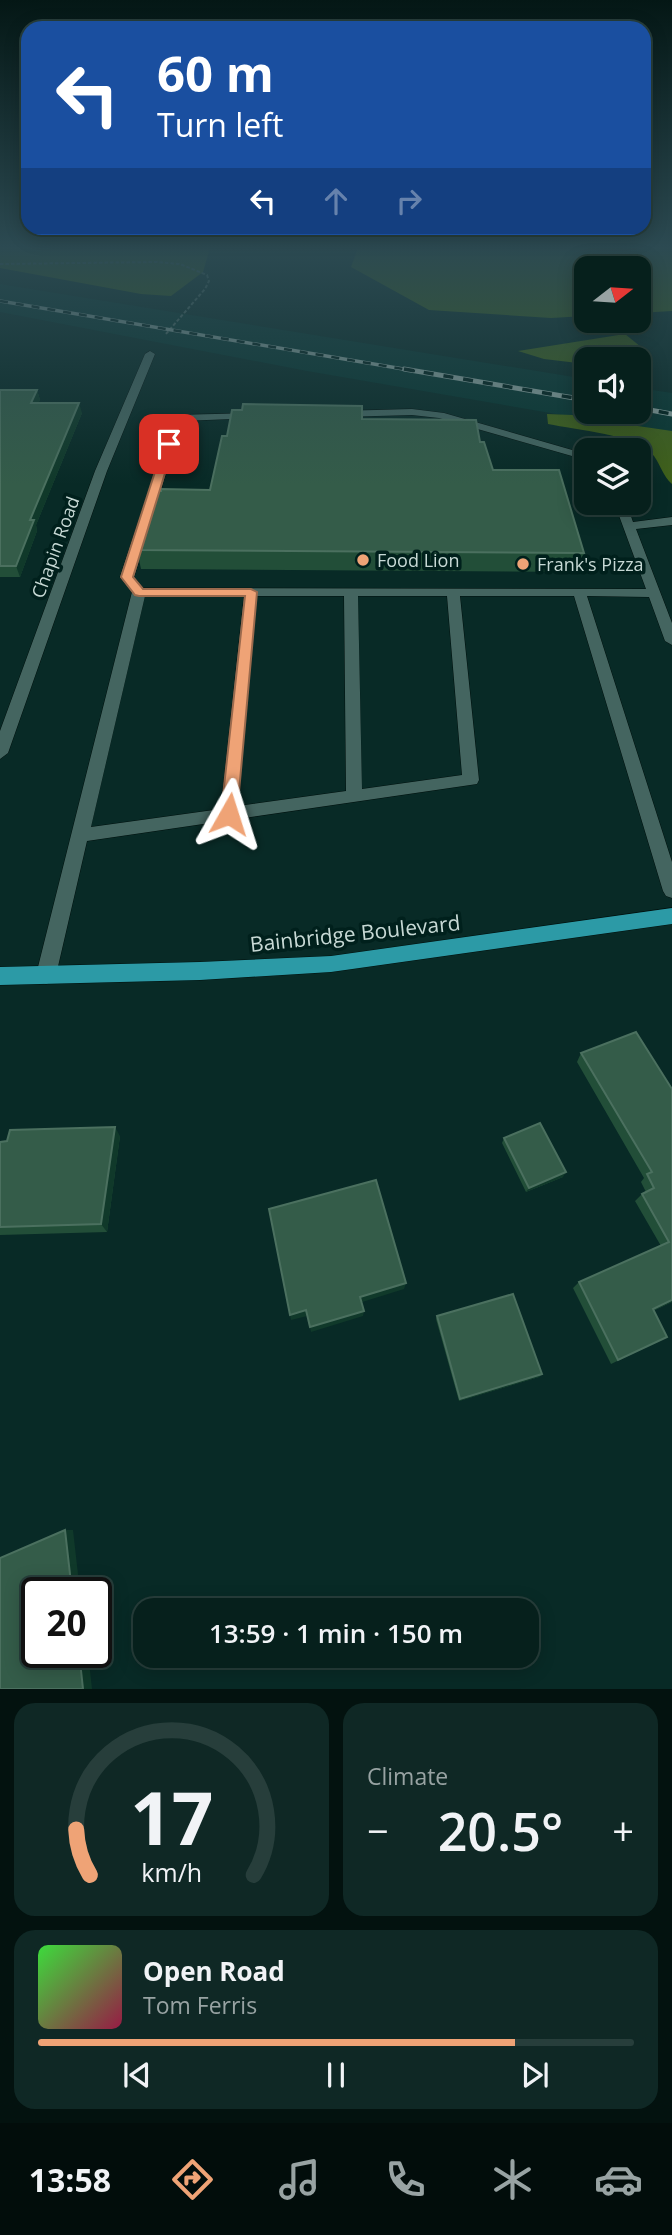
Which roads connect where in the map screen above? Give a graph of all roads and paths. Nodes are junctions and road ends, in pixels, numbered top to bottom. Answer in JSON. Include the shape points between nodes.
{"nodes":[{"id":1,"x":173,"y":327,"type":"edge"},
{"id":2,"x":150,"y":354,"type":"joint"},
{"id":3,"x":330,"y":414,"type":"edge"},
{"id":4,"x":260,"y":416,"type":"edge"},
{"id":5,"x":574,"y":454,"type":"edge"},
{"id":6,"x":625,"y":515,"type":"edge"},
{"id":7,"x":672,"y":521,"type":"edge"},
{"id":8,"x":629,"y":526,"type":"junction"},
{"id":9,"x":139,"y":592,"type":"junction"},
{"id":10,"x":251,"y":592,"type":"junction"},
{"id":11,"x":351,"y":592,"type":"junction"},
{"id":12,"x":453,"y":592,"type":"junction"},
{"id":13,"x":579,"y":592,"type":"junction"},
{"id":14,"x":654,"y":593,"type":"junction"},
{"id":15,"x":672,"y":641,"type":"edge"},
{"id":16,"x":0,"y":753,"type":"edge"},
{"id":17,"x":354,"y":796,"type":"junction"},
{"id":18,"x":229,"y":814,"type":"junction"},
{"id":19,"x":80,"y":835,"type":"junction"},
{"id":20,"x":672,"y":891,"type":"edge"},
{"id":21,"x":672,"y":916,"type":"edge"},
{"id":22,"x":46,"y":975,"type":"junction"},
{"id":23,"x":0,"y":976,"type":"edge"}],
"edges":[{"from":1,"to":2,"type":"path"},
{"from":2,"to":16,"type":"street","name":"Chapin Road","via":[[96,484]]},
{"from":3,"to":5,"type":"street","via":[[440,415]]},
{"from":4,"to":9,"type":"street","via":[[178,418],[127,577]]},
{"from":6,"to":8,"type":"street"},
{"from":7,"to":8,"type":"street"},
{"from":8,"to":14,"type":"street"},
{"from":9,"to":10,"type":"street"},
{"from":9,"to":19,"type":"street"},
{"from":10,"to":11,"type":"street"},
{"from":10,"to":18,"type":"street"},
{"from":11,"to":12,"type":"street"},
{"from":11,"to":17,"type":"street"},
{"from":12,"to":13,"type":"street"},
{"from":12,"to":17,"type":"street","via":[[471,780]]},
{"from":13,"to":14,"type":"street"},
{"from":13,"to":20,"type":"street"},
{"from":14,"to":15,"type":"street"},
{"from":17,"to":18,"type":"street"},
{"from":18,"to":19,"type":"street"},
{"from":19,"to":22,"type":"street"},
{"from":21,"to":22,"type":"main road","name":"Bainbridge Boulevard","via":[[331,964]]},
{"from":22,"to":23,"type":"main road","name":"Bainbridge Boulevard"}]}
